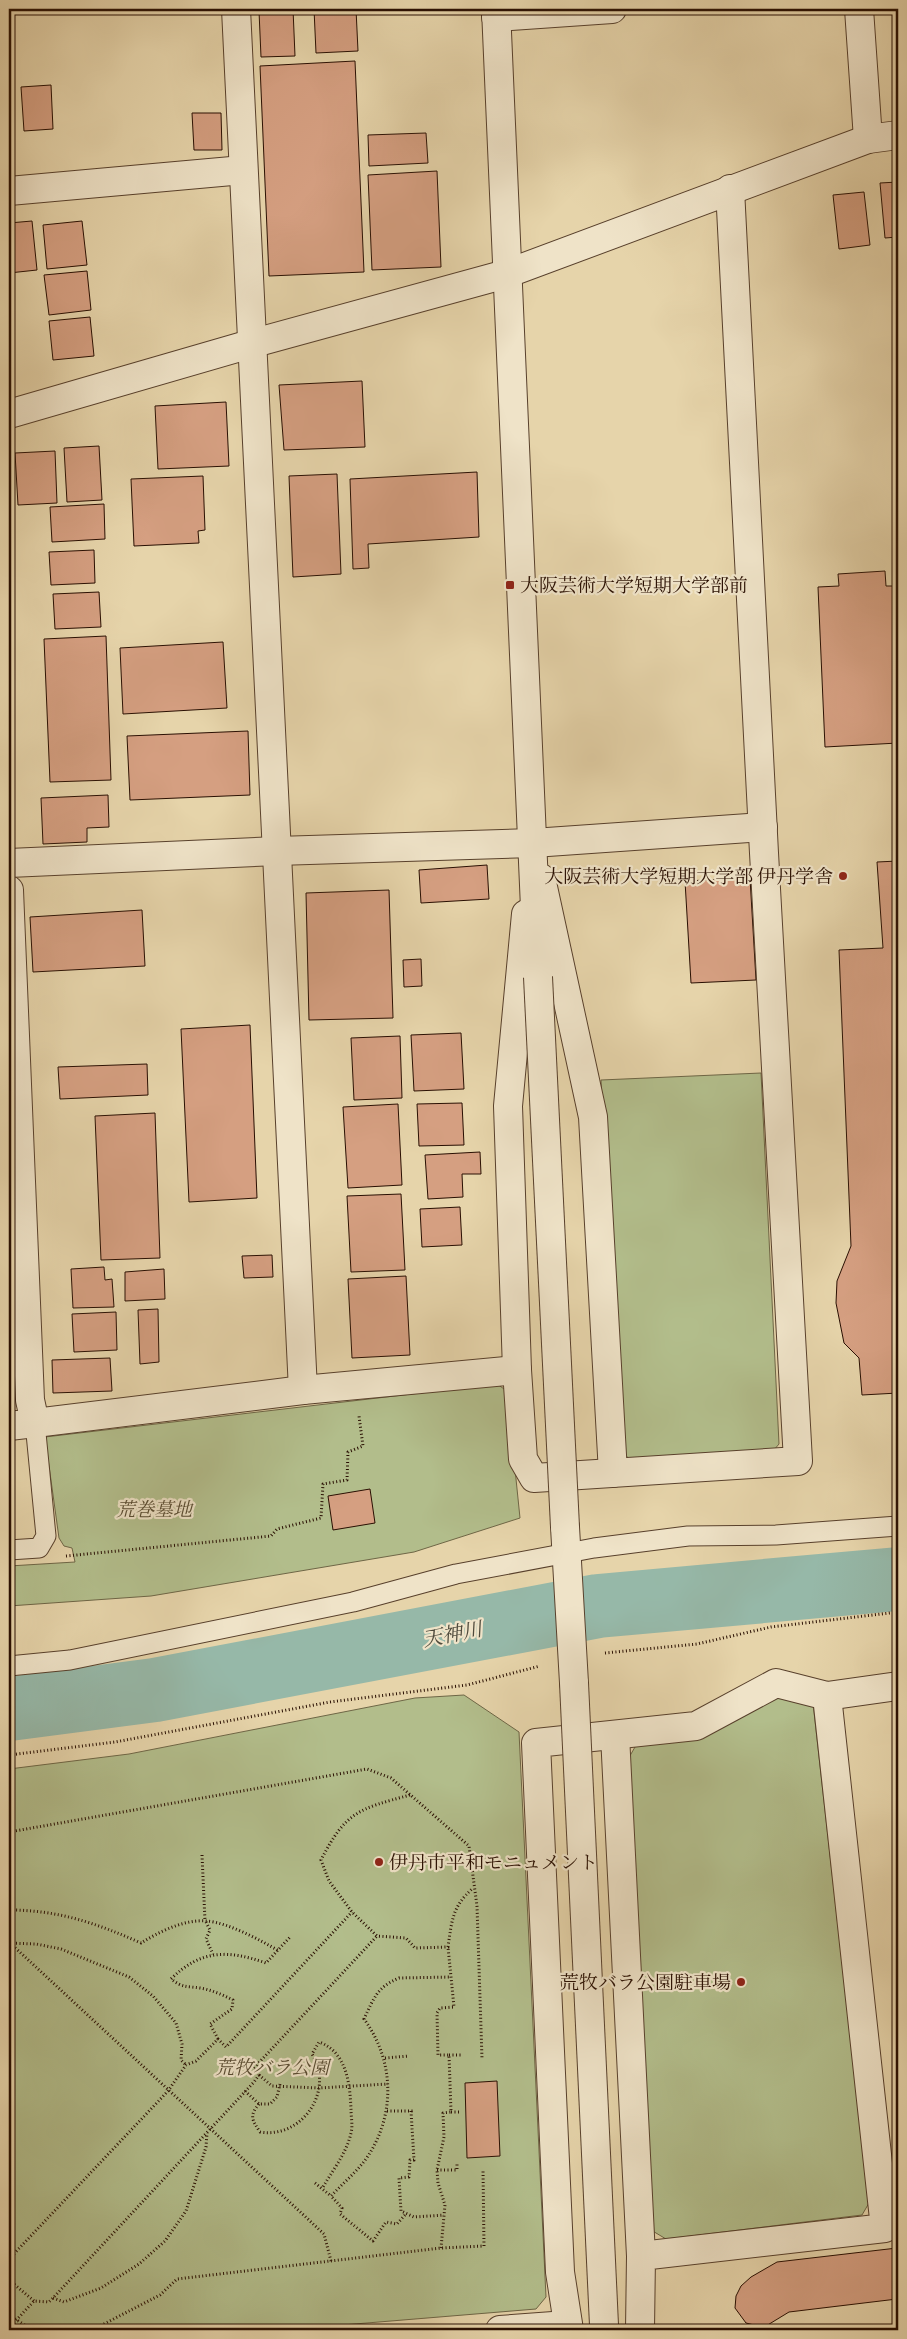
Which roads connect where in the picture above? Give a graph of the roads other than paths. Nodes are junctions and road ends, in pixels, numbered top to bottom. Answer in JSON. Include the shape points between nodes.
{"nodes":[{"id":1,"x":236,"y":9,"type":"edge"},
{"id":2,"x":612,"y":9,"type":"edge"},
{"id":3,"x":859,"y":9,"type":"edge"},
{"id":4,"x":496,"y":13,"type":"edge"},
{"id":5,"x":898,"y":135,"type":"edge"},
{"id":6,"x":868,"y":140,"type":"junction"},
{"id":7,"x":243,"y":170,"type":"junction"},
{"id":8,"x":730,"y":189,"type":"junction"},
{"id":9,"x":9,"y":191,"type":"edge"},
{"id":10,"x":506,"y":274,"type":"junction"},
{"id":11,"x":254,"y":343,"type":"junction"},
{"id":12,"x":9,"y":414,"type":"edge"},
{"id":13,"x":763,"y":826,"type":"junction"},
{"id":14,"x":533,"y":843,"type":"junction"},
{"id":15,"x":277,"y":851,"type":"junction"},
{"id":16,"x":9,"y":863,"type":"edge"},
{"id":17,"x":9,"y":890,"type":"edge"},
{"id":18,"x":517,"y":1370,"type":"junction"},
{"id":19,"x":303,"y":1390,"type":"junction"},
{"id":20,"x":22,"y":1424,"type":"edge"},
{"id":21,"x":613,"y":1472,"type":"junction"},
{"id":22,"x":898,"y":1526,"type":"edge"},
{"id":23,"x":9,"y":1550,"type":"edge"},
{"id":24,"x":567,"y":1566,"type":"junction"},
{"id":25,"x":9,"y":1666,"type":"edge"},
{"id":26,"x":898,"y":1686,"type":"edge"},
{"id":27,"x":827,"y":1696,"type":"junction"},
{"id":28,"x":615,"y":1736,"type":"junction"},
{"id":29,"x":891,"y":2227,"type":"edge"},
{"id":30,"x":641,"y":2256,"type":"junction"},
{"id":31,"x":568,"y":2328,"type":"edge"},
{"id":32,"x":604,"y":2328,"type":"edge"},
{"id":33,"x":500,"y":2330,"type":"edge"},
{"id":34,"x":640,"y":2330,"type":"edge"}],
"edges":[{"from":1,"to":7,"type":"street"},
{"from":2,"to":4,"type":"street"},
{"from":3,"to":6,"type":"street"},
{"from":4,"to":10,"type":"street"},
{"from":5,"to":6,"type":"street"},
{"from":6,"to":8,"type":"street"},
{"from":7,"to":9,"type":"street"},
{"from":7,"to":11,"type":"street"},
{"from":8,"to":10,"type":"street"},
{"from":8,"to":13,"type":"street"},
{"from":10,"to":11,"type":"street"},
{"from":10,"to":14,"type":"street"},
{"from":11,"to":12,"type":"street"},
{"from":11,"to":15,"type":"street"},
{"from":13,"to":14,"type":"street"},
{"from":13,"to":21,"type":"street","via":[[798,1461]]},
{"from":14,"to":15,"type":"street"},
{"from":14,"to":18,"type":"street","via":[[508,1106]]},
{"from":14,"to":21,"type":"street","via":[[593,1117]]},
{"from":14,"to":24,"type":"street","bridge":true},
{"from":15,"to":16,"type":"street"},
{"from":15,"to":19,"type":"street"},
{"from":17,"to":20,"type":"street","via":[[30,1400]]},
{"from":18,"to":19,"type":"street"},
{"from":18,"to":21,"type":"street","via":[[523,1459],[534,1478]]},
{"from":19,"to":20,"type":"street"},
{"from":20,"to":23,"type":"lane","via":[[46,1536],[39,1548]]},
{"from":22,"to":24,"type":"lane","via":[[776,1535],[688,1536]]},
{"from":24,"to":25,"type":"lane","via":[[456,1574],[353,1602],[70,1660]]},
{"from":24,"to":32,"type":"street","bridge":true},
{"from":26,"to":27,"type":"street"},
{"from":27,"to":28,"type":"street","via":[[776,1683],[696,1726]]},
{"from":27,"to":29,"type":"street"},
{"from":28,"to":30,"type":"street"},
{"from":28,"to":31,"type":"street","via":[[536,1743],[560,2272]]},
{"from":29,"to":30,"type":"street"},
{"from":30,"to":34,"type":"street"},
{"from":31,"to":33,"type":"street"}]}
